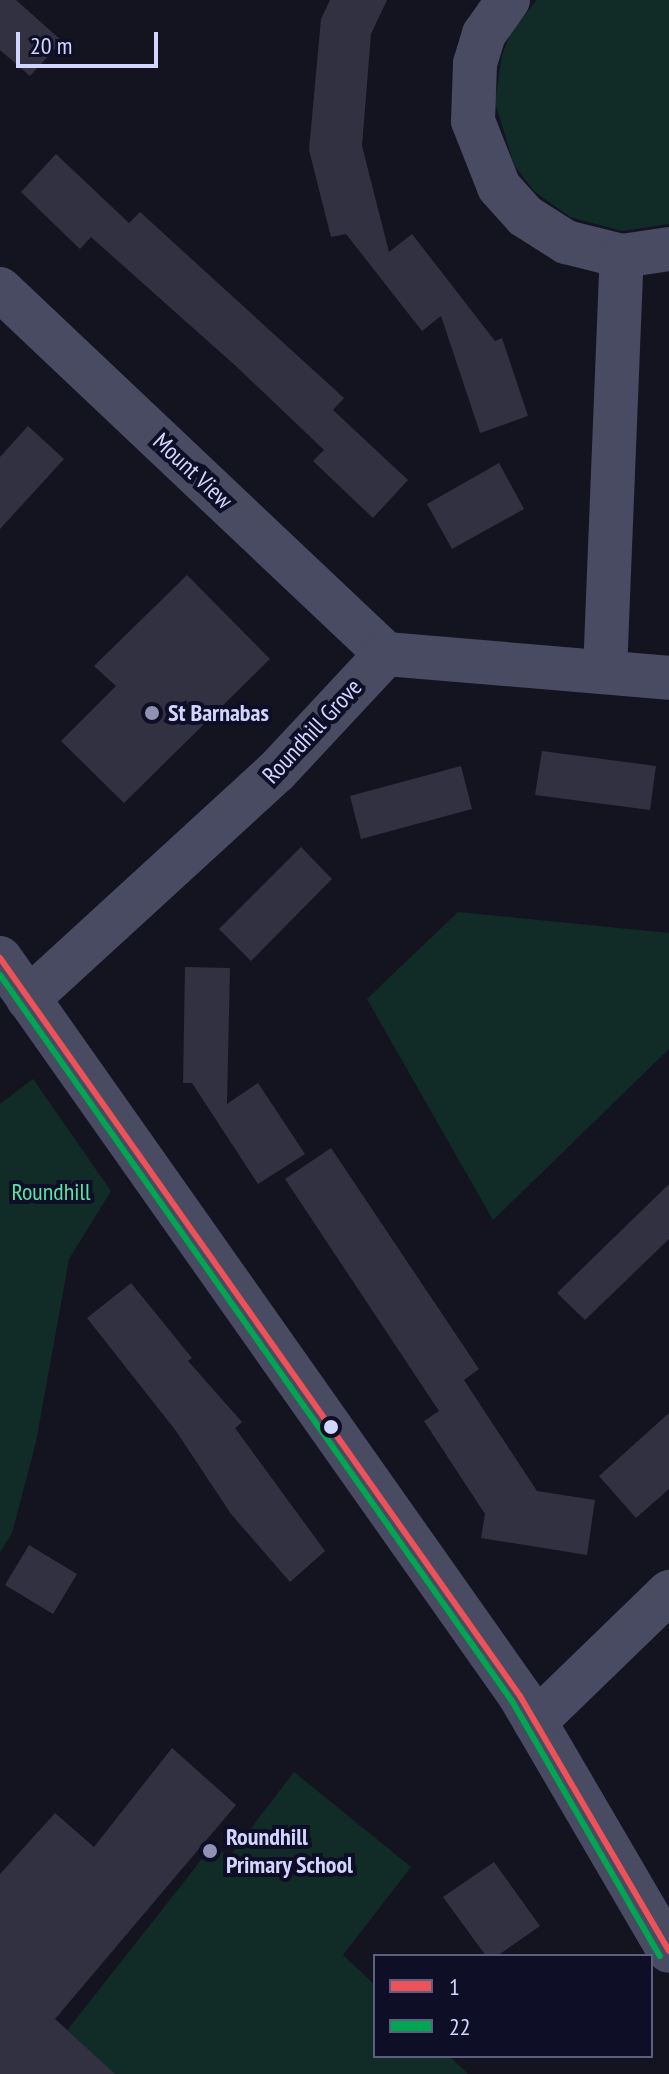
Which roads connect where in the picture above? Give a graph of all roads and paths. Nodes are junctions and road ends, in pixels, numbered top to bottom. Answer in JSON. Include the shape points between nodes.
{"nodes":[{"id":1,"x":508,"y":0,"type":"edge"},
{"id":2,"x":669,"y":249,"type":"edge"},
{"id":3,"x":622,"y":256,"type":"junction"},
{"id":4,"x":0,"y":289,"type":"edge"},
{"id":5,"x":386,"y":654,"type":"junction"},
{"id":6,"x":605,"y":672,"type":"junction"},
{"id":7,"x":669,"y":678,"type":"edge"},
{"id":8,"x":0,"y":958,"type":"edge"},
{"id":9,"x":28,"y":999,"type":"junction"},
{"id":10,"x":669,"y":1592,"type":"edge"},
{"id":11,"x":535,"y":1722,"type":"junction"},
{"id":12,"x":669,"y":1951,"type":"edge"}],
"edges":[{"from":1,"to":3,"type":"street","via":[[484,34],[475,64],[473,121],[499,187],[525,216],[566,242]]},
{"from":2,"to":3,"type":"street"},
{"from":3,"to":6,"type":"street"},
{"from":4,"to":5,"type":"street","name":"Mount View"},
{"from":5,"to":6,"type":"street"},
{"from":5,"to":9,"type":"street","name":"Roundhill Grove","via":[[276,772]]},
{"from":6,"to":7,"type":"street"},
{"from":8,"to":9,"type":"street"},
{"from":9,"to":11,"type":"street","via":[[271,1337]]},
{"from":10,"to":11,"type":"street"},
{"from":11,"to":12,"type":"street"}]}
